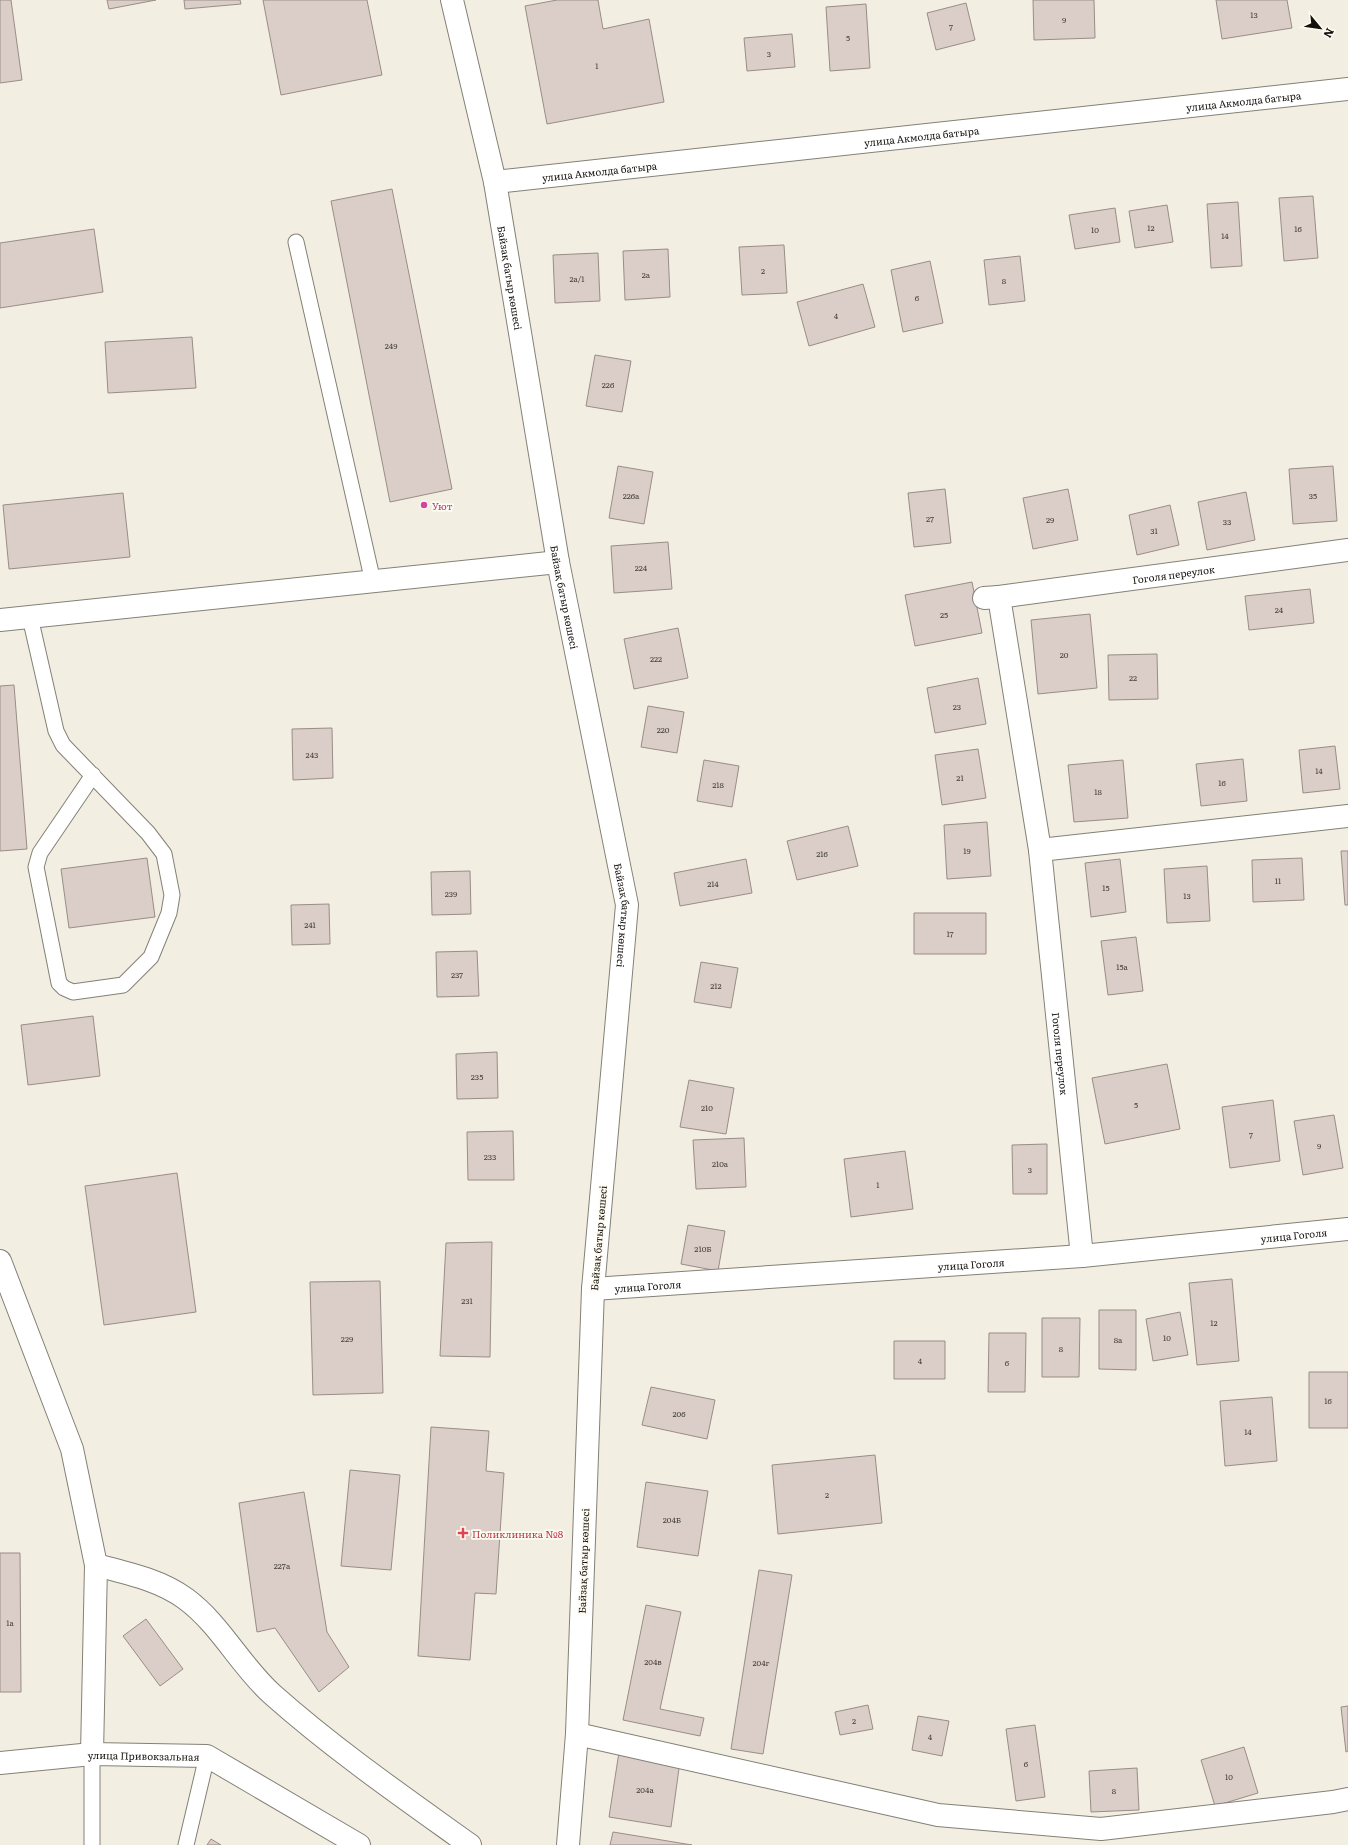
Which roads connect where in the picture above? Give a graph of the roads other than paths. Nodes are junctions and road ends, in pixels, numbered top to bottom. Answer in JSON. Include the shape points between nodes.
{"nodes":[{"id":1,"x":452,"y":0,"type":"edge"},
{"id":2,"x":1348,"y":89,"type":"edge"},
{"id":3,"x":495,"y":182,"type":"junction"},
{"id":4,"x":296,"y":242,"type":"dead end"},
{"id":5,"x":1348,"y":550,"type":"edge"},
{"id":6,"x":558,"y":562,"type":"junction"},
{"id":7,"x":373,"y":582,"type":"junction"},
{"id":8,"x":30,"y":617,"type":"junction"},
{"id":9,"x":0,"y":620,"type":"edge"},
{"id":10,"x":93,"y":775,"type":"junction"},
{"id":11,"x":1348,"y":816,"type":"edge"},
{"id":12,"x":1040,"y":850,"type":"junction"},
{"id":13,"x":1348,"y":1229,"type":"edge"},
{"id":14,"x":1082,"y":1256,"type":"junction"},
{"id":15,"x":0,"y":1261,"type":"edge"},
{"id":16,"x":593,"y":1289,"type":"junction"},
{"id":17,"x":96,"y":1565,"type":"junction"},
{"id":18,"x":576,"y":1734,"type":"junction"},
{"id":19,"x":92,"y":1754,"type":"junction"},
{"id":20,"x":207,"y":1756,"type":"junction"},
{"id":21,"x":0,"y":1763,"type":"edge"},
{"id":22,"x":1348,"y":1799,"type":"edge"},
{"id":23,"x":92,"y":1845,"type":"edge"},
{"id":24,"x":186,"y":1845,"type":"edge"},
{"id":25,"x":359,"y":1845,"type":"edge"},
{"id":26,"x":470,"y":1845,"type":"edge"},
{"id":27,"x":568,"y":1845,"type":"edge"}],
"edges":[{"from":1,"to":3,"type":"street","name":"Байзақ батыр көшесі"},
{"from":2,"to":3,"type":"street","name":"улица Акмолда батыра"},
{"from":3,"to":6,"type":"street","name":"Байзақ батыр көшесі"},
{"from":4,"to":7,"type":"lane"},
{"from":5,"to":12,"type":"street","name":"Гоголя переулок","via":[[991,597]]},
{"from":6,"to":7,"type":"street"},
{"from":6,"to":16,"type":"street","name":"Байзақ батыр көшесі","via":[[627,905]]},
{"from":7,"to":8,"type":"street"},
{"from":8,"to":9,"type":"street"},
{"from":8,"to":10,"type":"lane","via":[[56,731],[63,744]]},
{"from":10,"to":10,"type":"lane","via":[[148,833],[164,854],[172,895],[151,957],[123,985],[72,992],[59,983],[36,867],[40,853]]},
{"from":11,"to":12,"type":"street"},
{"from":12,"to":14,"type":"street","name":"Гоголя переулок"},
{"from":13,"to":14,"type":"street","name":"улица Гоголя"},
{"from":14,"to":16,"type":"street","name":"улица Гоголя"},
{"from":15,"to":17,"type":"street","via":[[72,1449]]},
{"from":16,"to":18,"type":"street","name":"Байзақ батыр көшесі"},
{"from":17,"to":19,"type":"street"},
{"from":17,"to":26,"type":"street","via":[[138,1576],[166,1587],[186,1599],[207,1619],[272,1694],[346,1756]]},
{"from":18,"to":22,"type":"street","via":[[938,1815],[1101,1829]]},
{"from":18,"to":27,"type":"street","name":"Байзақ батыр көшесі"},
{"from":19,"to":20,"type":"street","name":"улица Привокзальная"},
{"from":19,"to":21,"type":"street","name":"улица Привокзальная"},
{"from":19,"to":23,"type":"lane"},
{"from":20,"to":24,"type":"lane"},
{"from":20,"to":25,"type":"street","name":"улица Привокзальная"}]}
